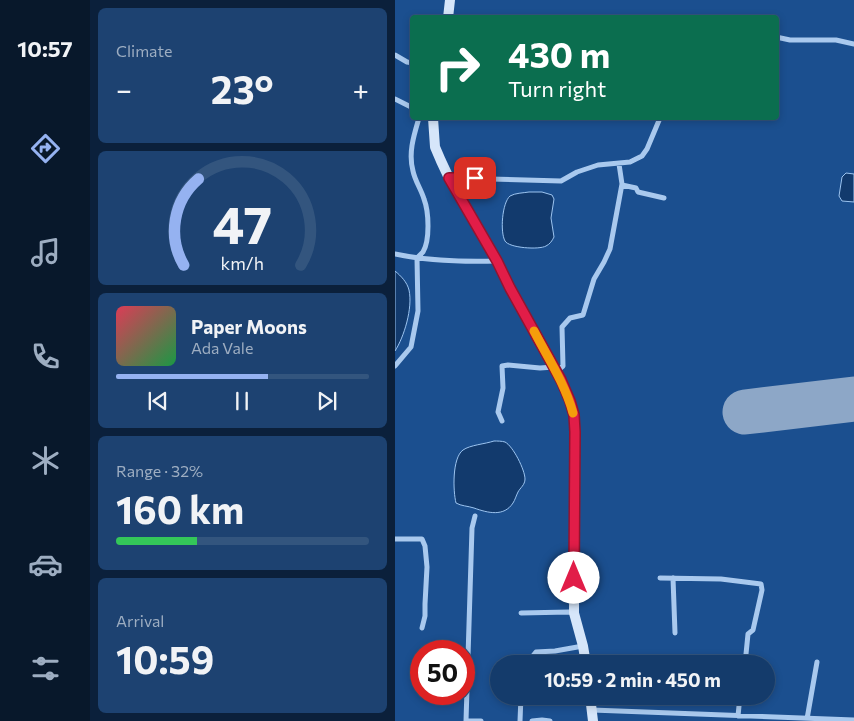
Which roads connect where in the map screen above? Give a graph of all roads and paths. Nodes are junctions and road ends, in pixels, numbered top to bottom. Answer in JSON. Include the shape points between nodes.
{"nodes":[{"id":1,"x":450,"y":0,"type":"edge"},
{"id":2,"x":449,"y":15,"type":"edge"},
{"id":3,"x":779,"y":38,"type":"edge"},
{"id":4,"x":854,"y":44,"type":"edge"},
{"id":5,"x":395,"y":55,"type":"edge"},
{"id":6,"x":410,"y":62,"type":"edge"},
{"id":7,"x":395,"y":99,"type":"edge"},
{"id":8,"x":410,"y":106,"type":"edge"},
{"id":9,"x":418,"y":120,"type":"edge"},
{"id":10,"x":432,"y":120,"type":"edge"},
{"id":11,"x":659,"y":120,"type":"edge"},
{"id":12,"x":619,"y":164,"type":"junction"},
{"id":13,"x":449,"y":178,"type":"junction"},
{"id":14,"x":622,"y":185,"type":"junction"},
{"id":15,"x":664,"y":198,"type":"dead end"},
{"id":16,"x":395,"y":254,"type":"edge"},
{"id":17,"x":417,"y":258,"type":"junction"},
{"id":18,"x":497,"y":261,"type":"junction"},
{"id":19,"x":395,"y":366,"type":"edge"},
{"id":20,"x":555,"y":369,"type":"junction"},
{"id":21,"x":502,"y":421,"type":"dead end"},
{"id":22,"x":475,"y":516,"type":"dead end"},
{"id":23,"x":395,"y":539,"type":"edge"},
{"id":24,"x":660,"y":578,"type":"dead end"},
{"id":25,"x":673,"y":578,"type":"junction"},
{"id":26,"x":521,"y":613,"type":"dead end"},
{"id":27,"x":574,"y":613,"type":"junction"},
{"id":28,"x":422,"y":628,"type":"dead end"},
{"id":29,"x":675,"y":633,"type":"dead end"},
{"id":30,"x":583,"y":646,"type":"junction"},
{"id":31,"x":533,"y":655,"type":"edge"},
{"id":32,"x":584,"y":655,"type":"edge"},
{"id":33,"x":746,"y":655,"type":"edge"},
{"id":34,"x":817,"y":662,"type":"dead end"},
{"id":35,"x":521,"y":705,"type":"edge"},
{"id":36,"x":591,"y":705,"type":"edge"},
{"id":37,"x":739,"y":705,"type":"edge"},
{"id":38,"x":592,"y":710,"type":"junction"},
{"id":39,"x":738,"y":716,"type":"junction"},
{"id":40,"x":807,"y":719,"type":"junction"},
{"id":41,"x":854,"y":720,"type":"edge"},
{"id":42,"x":466,"y":721,"type":"edge"},
{"id":43,"x":481,"y":721,"type":"edge"},
{"id":44,"x":520,"y":721,"type":"edge"},
{"id":45,"x":532,"y":721,"type":"edge"},
{"id":46,"x":551,"y":721,"type":"edge"},
{"id":47,"x":593,"y":721,"type":"edge"}],
"edges":[{"from":1,"to":2,"type":"main road"},
{"from":3,"to":4,"type":"street"},
{"from":5,"to":6,"type":"street"},
{"from":7,"to":8,"type":"street"},
{"from":9,"to":17,"type":"street","via":[[413,139],[412,170],[426,208],[427,230],[423,252]]},
{"from":10,"to":13,"type":"main road","via":[[435,147]]},
{"from":11,"to":12,"type":"street","via":[[642,156]]},
{"from":12,"to":13,"type":"street","via":[[598,165],[561,181]]},
{"from":12,"to":14,"type":"street"},
{"from":13,"to":18,"type":"main road"},
{"from":14,"to":15,"type":"street"},
{"from":14,"to":20,"type":"street","via":[[610,249],[594,279],[583,315],[570,318],[562,327],[563,366]]},
{"from":16,"to":17,"type":"street"},
{"from":17,"to":18,"type":"street"},
{"from":17,"to":19,"type":"street","via":[[418,310],[411,347]]},
{"from":18,"to":20,"type":"main road"},
{"from":20,"to":21,"type":"street","via":[[502,366],[503,388],[498,412]]},
{"from":20,"to":27,"type":"main road","via":[[574,415]]},
{"from":22,"to":42,"type":"street"},
{"from":23,"to":28,"type":"street","via":[[422,539],[425,546],[427,567]]},
{"from":24,"to":25,"type":"street"},
{"from":25,"to":29,"type":"street"},
{"from":25,"to":33,"type":"street","via":[[761,584]]},
{"from":26,"to":27,"type":"street"},
{"from":27,"to":30,"type":"main road"},
{"from":30,"to":31,"type":"street","via":[[535,652]]},
{"from":30,"to":32,"type":"main road"},
{"from":34,"to":40,"type":"street"},
{"from":35,"to":44,"type":"street"},
{"from":36,"to":38,"type":"main road"},
{"from":37,"to":39,"type":"street"},
{"from":38,"to":39,"type":"street"},
{"from":38,"to":47,"type":"main road"},
{"from":39,"to":40,"type":"street"},
{"from":40,"to":41,"type":"street"},
{"from":42,"to":43,"type":"street"},
{"from":45,"to":46,"type":"street"}]}
